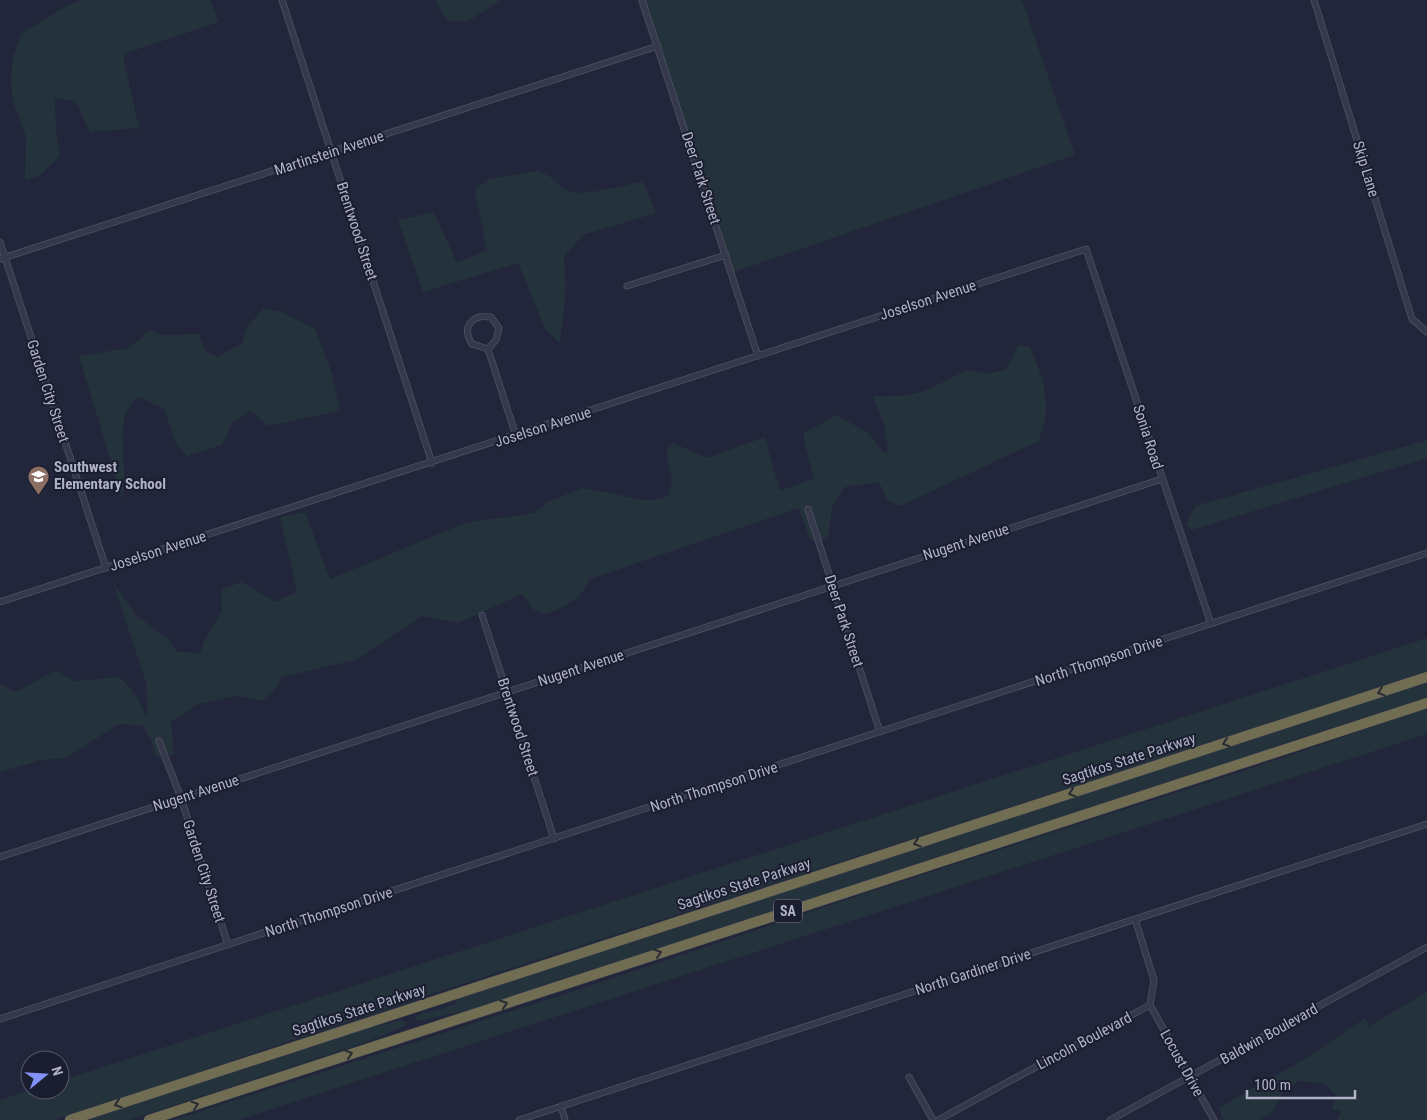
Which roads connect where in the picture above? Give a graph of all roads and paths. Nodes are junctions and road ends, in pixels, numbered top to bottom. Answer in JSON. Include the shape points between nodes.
{"nodes":[{"id":1,"x":282,"y":0,"type":"edge"},
{"id":2,"x":642,"y":0,"type":"edge"},
{"id":3,"x":1314,"y":0,"type":"edge"},
{"id":4,"x":658,"y":46,"type":"junction"},
{"id":5,"x":331,"y":152,"type":"junction"},
{"id":6,"x":0,"y":242,"type":"edge"},
{"id":7,"x":1086,"y":249,"type":"joint"},
{"id":8,"x":726,"y":255,"type":"junction"},
{"id":9,"x":2,"y":258,"type":"edge"},
{"id":10,"x":627,"y":286,"type":"dead end"},
{"id":11,"x":1427,"y":332,"type":"edge"},
{"id":12,"x":488,"y":349,"type":"junction"},
{"id":13,"x":758,"y":356,"type":"junction"},
{"id":14,"x":516,"y":436,"type":"junction"},
{"id":15,"x":432,"y":463,"type":"junction"},
{"id":16,"x":1162,"y":478,"type":"junction"},
{"id":17,"x":808,"y":509,"type":"dead end"},
{"id":18,"x":1427,"y":553,"type":"edge"},
{"id":19,"x":106,"y":568,"type":"junction"},
{"id":20,"x":832,"y":585,"type":"junction"},
{"id":21,"x":0,"y":602,"type":"edge"},
{"id":22,"x":482,"y":616,"type":"dead end"},
{"id":23,"x":1211,"y":624,"type":"junction"},
{"id":24,"x":1427,"y":677,"type":"edge"},
{"id":25,"x":507,"y":692,"type":"junction"},
{"id":26,"x":1427,"y":703,"type":"edge"},
{"id":27,"x":880,"y":732,"type":"junction"},
{"id":28,"x":159,"y":741,"type":"dead end"},
{"id":29,"x":181,"y":798,"type":"junction"},
{"id":30,"x":1427,"y":824,"type":"edge"},
{"id":31,"x":554,"y":839,"type":"junction"},
{"id":32,"x":0,"y":857,"type":"edge"},
{"id":33,"x":1135,"y":919,"type":"junction"},
{"id":34,"x":228,"y":945,"type":"junction"},
{"id":35,"x":1427,"y":947,"type":"edge"},
{"id":36,"x":1150,"y":1006,"type":"junction"},
{"id":37,"x":0,"y":1018,"type":"edge"},
{"id":38,"x":909,"y":1077,"type":"dead end"},
{"id":39,"x":1190,"y":1077,"type":"junction"},
{"id":40,"x":561,"y":1106,"type":"junction"},
{"id":41,"x":70,"y":1120,"type":"edge"},
{"id":42,"x":149,"y":1120,"type":"edge"},
{"id":43,"x":519,"y":1120,"type":"edge"},
{"id":44,"x":565,"y":1120,"type":"edge"},
{"id":45,"x":933,"y":1120,"type":"edge"},
{"id":46,"x":938,"y":1120,"type":"edge"},
{"id":47,"x":1110,"y":1120,"type":"edge"},
{"id":48,"x":1214,"y":1120,"type":"edge"}],
"edges":[{"from":1,"to":5,"type":"street","name":"Brentwood Street"},
{"from":2,"to":4,"type":"street","name":"Deer Park Street"},
{"from":3,"to":11,"type":"street","name":"Skip Lane","via":[[1412,319]]},
{"from":4,"to":5,"type":"street","name":"Martinstein Avenue"},
{"from":4,"to":8,"type":"street","name":"Deer Park Street"},
{"from":5,"to":9,"type":"street","name":"Martinstein Avenue"},
{"from":5,"to":15,"type":"street","name":"Brentwood Street"},
{"from":6,"to":9,"type":"street","name":"Garden City Street"},
{"from":7,"to":13,"type":"street","name":"Joselson Avenue"},
{"from":7,"to":16,"type":"street","name":"Sonia Road"},
{"from":8,"to":10,"type":"street"},
{"from":8,"to":13,"type":"street","name":"Deer Park Street"},
{"from":9,"to":19,"type":"street","name":"Garden City Street"},
{"from":12,"to":12,"type":"street","via":[[496,340],[499,328],[491,317],[478,316],[468,326],[468,337],[472,344]]},
{"from":12,"to":14,"type":"street"},
{"from":13,"to":14,"type":"street","name":"Joselson Avenue"},
{"from":14,"to":15,"type":"street","name":"Joselson Avenue"},
{"from":15,"to":19,"type":"street","name":"Joselson Avenue"},
{"from":16,"to":20,"type":"street","name":"Nugent Avenue"},
{"from":16,"to":23,"type":"street","name":"Sonia Road"},
{"from":17,"to":20,"type":"street","name":"Deer Park Street"},
{"from":18,"to":23,"type":"street","name":"North Thompson Drive"},
{"from":19,"to":21,"type":"street","name":"Joselson Avenue"},
{"from":20,"to":25,"type":"street","name":"Nugent Avenue"},
{"from":20,"to":27,"type":"street","name":"Deer Park Street"},
{"from":22,"to":25,"type":"street","name":"Brentwood Street"},
{"from":23,"to":27,"type":"street","name":"North Thompson Drive"},
{"from":24,"to":41,"type":"highway","name":"Sagtikos State Parkway","number":"SA","one_way":true},
{"from":25,"to":29,"type":"street","name":"Nugent Avenue"},
{"from":25,"to":31,"type":"street","name":"Brentwood Street"},
{"from":42,"to":26,"type":"highway","number":"SA","one_way":true},
{"from":27,"to":31,"type":"street","name":"North Thompson Drive"},
{"from":28,"to":29,"type":"street","name":"Garden City Street"},
{"from":29,"to":32,"type":"street","name":"Nugent Avenue"},
{"from":29,"to":34,"type":"street","name":"Garden City Street"},
{"from":30,"to":33,"type":"street","name":"North Gardiner Drive"},
{"from":31,"to":34,"type":"street","name":"North Thompson Drive"},
{"from":33,"to":36,"type":"street","via":[[1154,980]]},
{"from":33,"to":40,"type":"street","name":"North Gardiner Drive"},
{"from":34,"to":37,"type":"street","name":"North Thompson Drive"},
{"from":35,"to":39,"type":"street","name":"Baldwin Boulevard"},
{"from":36,"to":39,"type":"street","name":"Locust Drive"},
{"from":36,"to":46,"type":"street","name":"Lincoln Boulevard"},
{"from":38,"to":45,"type":"street"},
{"from":39,"to":47,"type":"street","name":"Baldwin Boulevard"},
{"from":39,"to":48,"type":"street","name":"Locust Drive"},
{"from":40,"to":43,"type":"street","name":"North Gardiner Drive"},
{"from":40,"to":44,"type":"street"}]}
